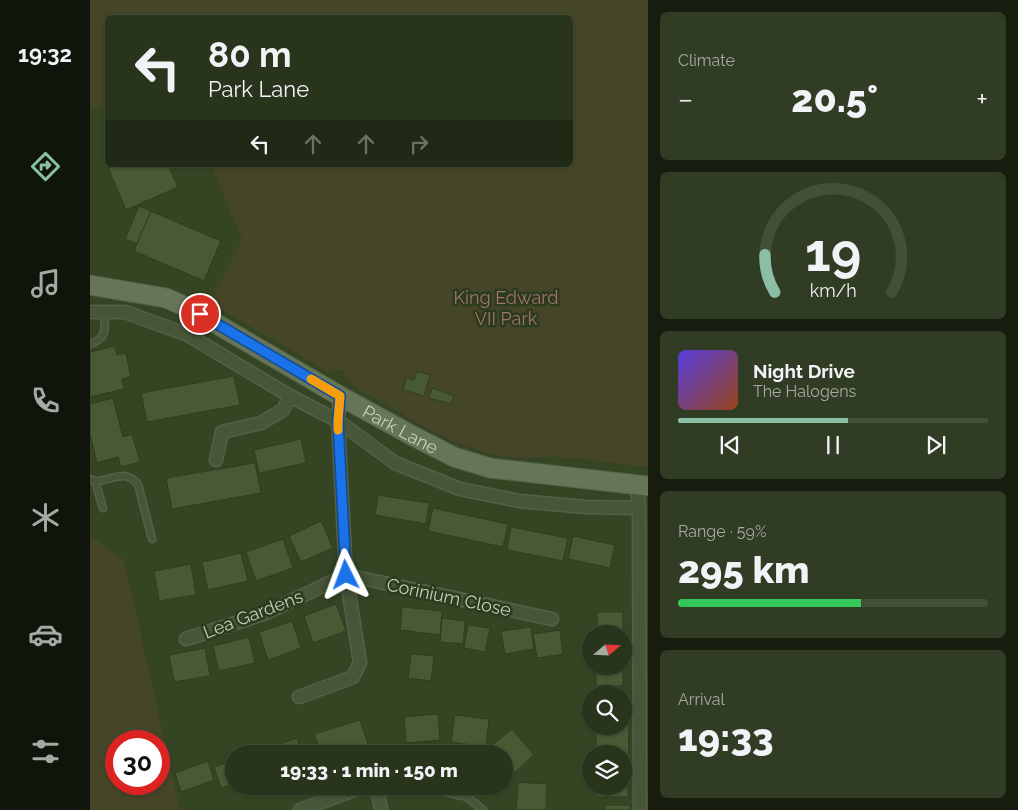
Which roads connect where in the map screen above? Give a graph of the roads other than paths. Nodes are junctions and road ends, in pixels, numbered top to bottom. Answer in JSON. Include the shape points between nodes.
{"nodes":[{"id":1,"x":90,"y":285,"type":"edge"},
{"id":2,"x":90,"y":312,"type":"edge"},
{"id":3,"x":104,"y":312,"type":"junction"},
{"id":4,"x":90,"y":344,"type":"edge"},
{"id":5,"x":290,"y":396,"type":"junction"},
{"id":6,"x":340,"y":396,"type":"junction"},
{"id":7,"x":338,"y":421,"type":"junction"},
{"id":8,"x":216,"y":460,"type":"dead end"},
{"id":9,"x":92,"y":480,"type":"edge"},
{"id":10,"x":642,"y":486,"type":"edge"},
{"id":11,"x":103,"y":508,"type":"dead end"},
{"id":12,"x":639,"y":508,"type":"junction"},
{"id":13,"x":152,"y":538,"type":"dead end"},
{"id":14,"x":346,"y":575,"type":"junction"},
{"id":15,"x":552,"y":619,"type":"dead end"},
{"id":16,"x":186,"y":639,"type":"dead end"},
{"id":17,"x":299,"y":697,"type":"dead end"},
{"id":18,"x":644,"y":759,"type":"edge"},
{"id":19,"x":341,"y":795,"type":"edge"},
{"id":20,"x":378,"y":795,"type":"edge"},
{"id":21,"x":464,"y":795,"type":"edge"},
{"id":22,"x":300,"y":810,"type":"edge"},
{"id":23,"x":381,"y":810,"type":"edge"},
{"id":24,"x":483,"y":810,"type":"edge"},
{"id":25,"x":640,"y":810,"type":"edge"}],
"edges":[{"from":1,"to":6,"type":"main road","name":"Park Lane","via":[[166,298]]},
{"from":2,"to":3,"type":"street","name":"Park Lane"},
{"from":3,"to":4,"type":"lane","via":[[104,335]]},
{"from":3,"to":5,"type":"street","name":"Park Lane","via":[[124,312],[188,335]]},
{"from":5,"to":7,"type":"street","name":"Park Lane"},
{"from":5,"to":8,"type":"street","via":[[283,410],[261,423],[222,432]]},
{"from":6,"to":7,"type":"street"},
{"from":6,"to":10,"type":"main road","name":"Park Lane","via":[[454,457],[490,468]]},
{"from":7,"to":12,"type":"street","name":"Park Lane","via":[[395,463],[460,489],[519,501]]},
{"from":7,"to":14,"type":"street"},
{"from":9,"to":11,"type":"lane"},
{"from":9,"to":13,"type":"lane","via":[[123,475],[133,479],[138,484]]},
{"from":10,"to":12,"type":"street"},
{"from":12,"to":18,"type":"street"},
{"from":14,"to":15,"type":"street","name":"Corinium Close"},
{"from":14,"to":16,"type":"street","name":"Lea Gardens","via":[[266,613]]},
{"from":14,"to":17,"type":"street","via":[[360,662],[353,677]]},
{"from":18,"to":25,"type":"street"},
{"from":19,"to":22,"type":"street"},
{"from":20,"to":23,"type":"street"},
{"from":21,"to":24,"type":"lane"}]}
